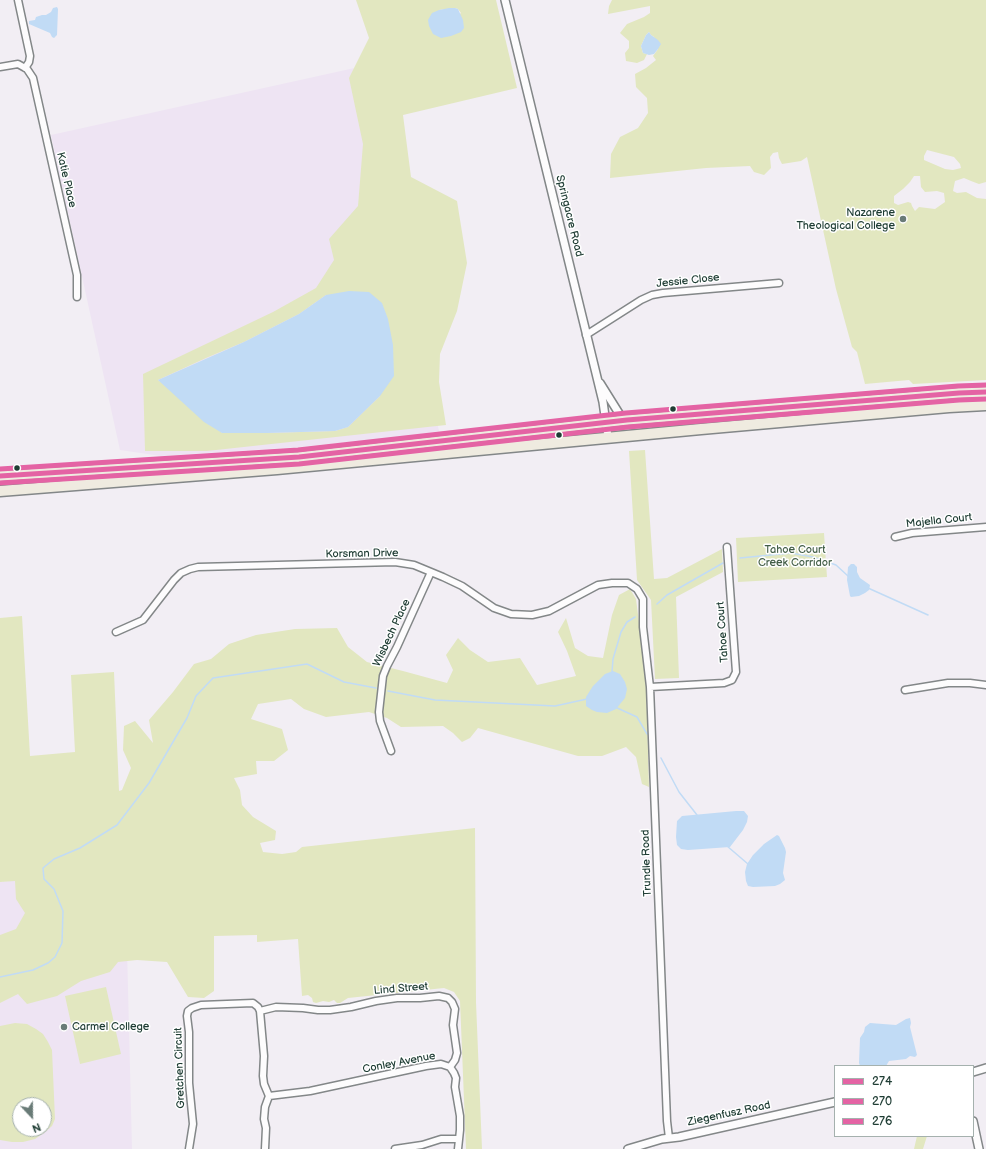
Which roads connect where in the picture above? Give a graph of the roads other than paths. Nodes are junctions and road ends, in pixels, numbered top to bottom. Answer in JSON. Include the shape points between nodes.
{"nodes":[{"id":1,"x":18,"y":0,"type":"edge"},
{"id":2,"x":505,"y":0,"type":"edge"},
{"id":3,"x":0,"y":67,"type":"edge"},
{"id":4,"x":26,"y":68,"type":"junction"},
{"id":5,"x":779,"y":283,"type":"dead end"},
{"id":6,"x":77,"y":297,"type":"dead end"},
{"id":7,"x":586,"y":335,"type":"junction"},
{"id":8,"x":596,"y":376,"type":"junction"},
{"id":9,"x":986,"y":392,"type":"edge"},
{"id":10,"x":986,"y":405,"type":"edge"},
{"id":11,"x":627,"y":420,"type":"junction"},
{"id":12,"x":606,"y":422,"type":"junction"},
{"id":13,"x":608,"y":437,"type":"junction"},
{"id":14,"x":0,"y":476,"type":"edge"},
{"id":15,"x":0,"y":490,"type":"edge"},
{"id":16,"x":986,"y":526,"type":"edge"},
{"id":17,"x":895,"y":537,"type":"dead end"},
{"id":18,"x":727,"y":547,"type":"dead end"},
{"id":19,"x":431,"y":572,"type":"junction"},
{"id":20,"x":637,"y":589,"type":"joint"},
{"id":21,"x":116,"y":632,"type":"dead end"},
{"id":22,"x":986,"y":685,"type":"edge"},
{"id":23,"x":650,"y":687,"type":"junction"},
{"id":24,"x":905,"y":690,"type":"dead end"},
{"id":25,"x":391,"y":751,"type":"dead end"},
{"id":26,"x":260,"y":1011,"type":"junction"},
{"id":27,"x":450,"y":1067,"type":"junction"},
{"id":28,"x":986,"y":1068,"type":"edge"},
{"id":29,"x":974,"y":1072,"type":"edge"},
{"id":30,"x":269,"y":1096,"type":"junction"},
{"id":31,"x":834,"y":1102,"type":"edge"},
{"id":32,"x":974,"y":1126,"type":"edge"},
{"id":33,"x":669,"y":1138,"type":"junction"},
{"id":34,"x":458,"y":1139,"type":"junction"},
{"id":35,"x":189,"y":1149,"type":"edge"},
{"id":36,"x":265,"y":1149,"type":"edge"},
{"id":37,"x":395,"y":1149,"type":"edge"},
{"id":38,"x":458,"y":1149,"type":"edge"},
{"id":39,"x":628,"y":1149,"type":"edge"},
{"id":40,"x":979,"y":1149,"type":"edge"}],
"edges":[{"from":1,"to":4,"type":"street","via":[[30,56]]},
{"from":2,"to":7,"type":"street","name":"Springacre Road"},
{"from":3,"to":4,"type":"street","via":[[18,64]]},
{"from":4,"to":6,"type":"street","name":"Katie Place","via":[[33,78],[77,275]]},
{"from":5,"to":7,"type":"street","name":"Jessie Close","via":[[652,295]]},
{"from":7,"to":8,"type":"street","name":"Springacre Road"},
{"from":8,"to":11,"type":"street","via":[[620,415]]},
{"from":8,"to":12,"type":"street","name":"Springacre Road"},
{"from":9,"to":11,"type":"highway"},
{"from":10,"to":13,"type":"highway"},
{"from":11,"to":12,"type":"highway"},
{"from":12,"to":13,"type":"street","name":"Springacre Road"},
{"from":12,"to":14,"type":"highway","via":[[298,457]]},
{"from":13,"to":15,"type":"highway","via":[[277,469]]},
{"from":16,"to":17,"type":"street","name":"Majella Court"},
{"from":18,"to":23,"type":"street","name":"Tahoe Court","via":[[736,672],[732,680],[724,683]]},
{"from":19,"to":20,"type":"street","name":"Korsman Drive","via":[[462,586],[494,608],[511,614],[532,615],[549,611],[598,585],[628,584]]},
{"from":19,"to":21,"type":"street","name":"Korsman Drive","via":[[414,565],[394,562],[198,567],[181,573],[143,620]]},
{"from":19,"to":25,"type":"street","name":"Wisbech Place","via":[[383,676],[379,712]]},
{"from":20,"to":23,"type":"street","name":"Trundle Road","via":[[642,599]]},
{"from":22,"to":24,"type":"street","via":[[948,683]]},
{"from":23,"to":33,"type":"street","name":"Trundle Road"},
{"from":26,"to":27,"type":"street","name":"Lind Street","via":[[276,1007],[330,1010],[351,1008],[376,1000],[439,996],[448,998],[454,1010],[457,1053]]},
{"from":26,"to":30,"type":"street","via":[[263,1076]]},
{"from":26,"to":35,"type":"street","name":"Gretchen Circuit","via":[[253,1003],[200,1005],[188,1011],[189,1082],[193,1124]]},
{"from":27,"to":30,"type":"street","name":"Conley Avenue","via":[[441,1064],[426,1066],[310,1092]]},
{"from":27,"to":34,"type":"street","name":"Conley Avenue","via":[[456,1078],[455,1088],[460,1116]]},
{"from":28,"to":29,"type":"street"},
{"from":30,"to":36,"type":"street","via":[[264,1119]]},
{"from":31,"to":33,"type":"street","name":"Ziegenfusz Road"},
{"from":32,"to":40,"type":"street"},
{"from":33,"to":39,"type":"street","name":"Ziegenfusz Road"},
{"from":34,"to":37,"type":"street","via":[[441,1139]]},
{"from":34,"to":38,"type":"street","name":"Conley Avenue"}]}
